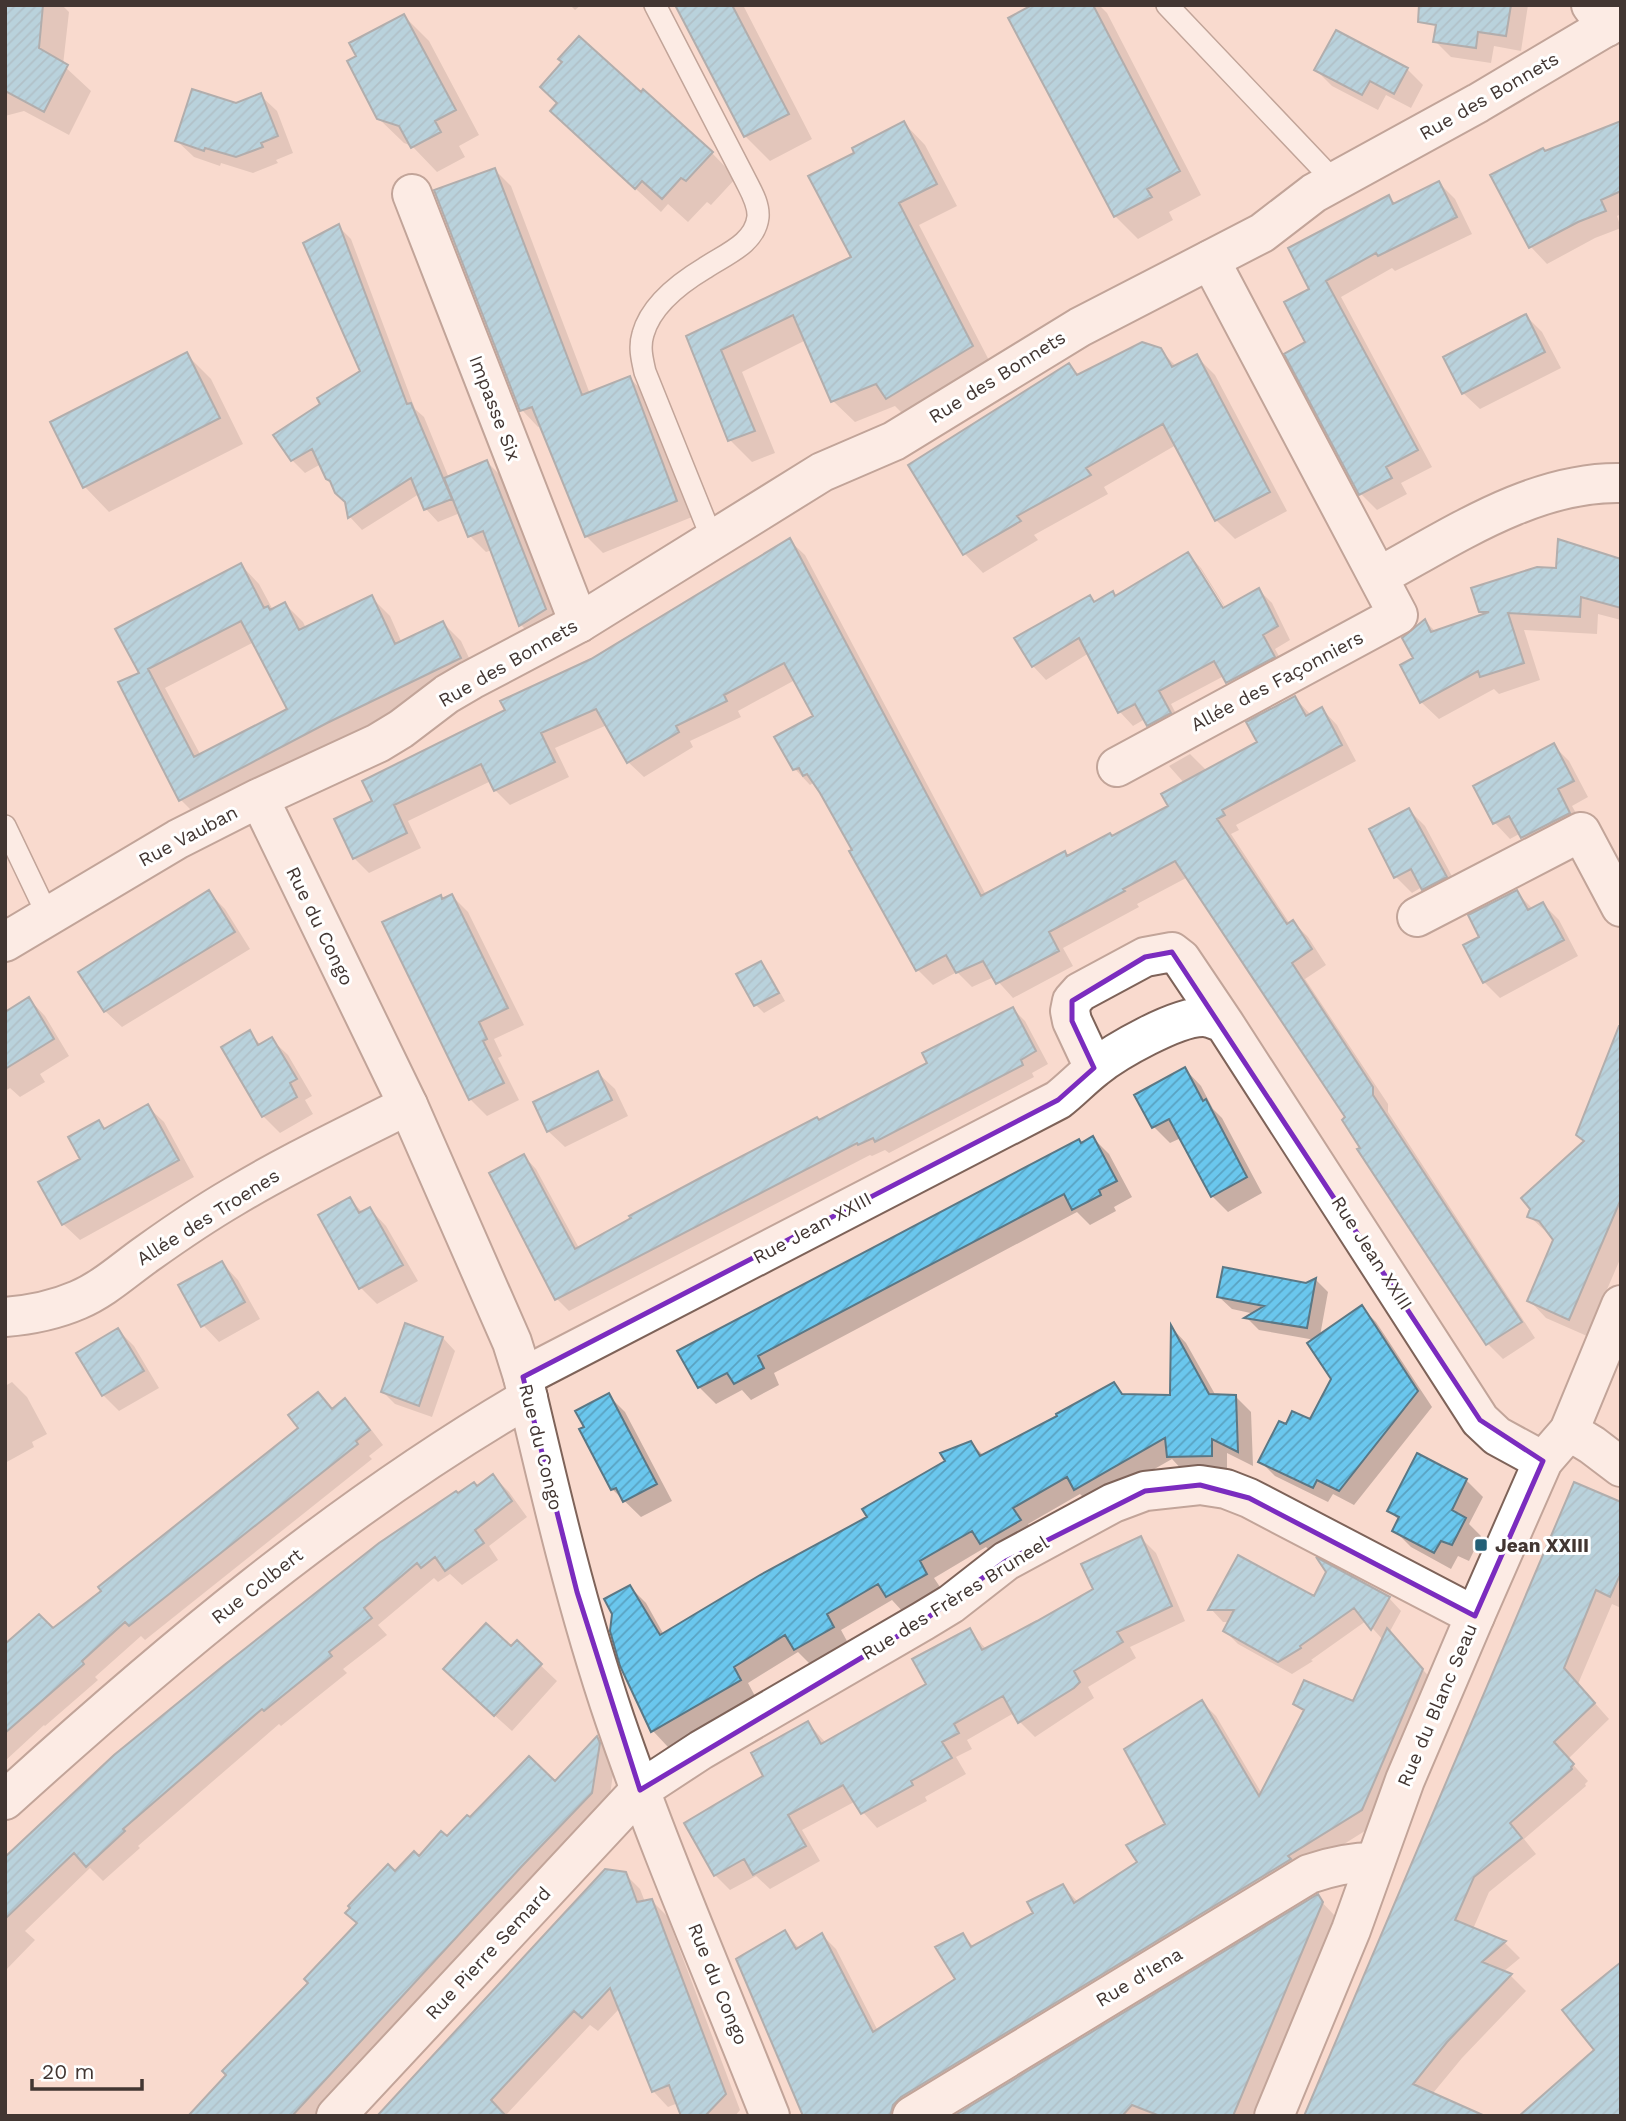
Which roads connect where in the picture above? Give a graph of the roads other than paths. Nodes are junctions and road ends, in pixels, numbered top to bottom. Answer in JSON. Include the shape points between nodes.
{"nodes":[{"id":1,"x":655,"y":5,"type":"edge"},
{"id":2,"x":1167,"y":5,"type":"edge"},
{"id":3,"x":1606,"y":17,"type":"edge"},
{"id":4,"x":1335,"y":182,"type":"junction"},
{"id":5,"x":412,"y":194,"type":"dead end"},
{"id":6,"x":1210,"y":260,"type":"junction"},
{"id":7,"x":1621,"y":483,"type":"edge"},
{"id":8,"x":713,"y":541,"type":"junction"},
{"id":9,"x":1378,"y":577,"type":"junction"},
{"id":10,"x":579,"y":623,"type":"junction"},
{"id":11,"x":378,"y":743,"type":"joint"},
{"id":12,"x":1117,"y":767,"type":"dead end"},
{"id":13,"x":259,"y":798,"type":"junction"},
{"id":14,"x":5,"y":826,"type":"edge"},
{"id":15,"x":1621,"y":907,"type":"edge"},
{"id":16,"x":48,"y":916,"type":"junction"},
{"id":17,"x":1417,"y":917,"type":"dead end"},
{"id":18,"x":5,"y":942,"type":"edge"},
{"id":19,"x":1224,"y":1023,"type":"junction"},
{"id":20,"x":1094,"y":1068,"type":"junction"},
{"id":21,"x":408,"y":1105,"type":"junction"},
{"id":22,"x":1621,"y":1305,"type":"edge"},
{"id":23,"x":5,"y":1317,"type":"edge"},
{"id":24,"x":526,"y":1388,"type":"junction"},
{"id":25,"x":1569,"y":1431,"type":"junction"},
{"id":26,"x":1543,"y":1461,"type":"junction"},
{"id":27,"x":1621,"y":1468,"type":"edge"},
{"id":28,"x":1475,"y":1616,"type":"junction"},
{"id":29,"x":640,"y":1790,"type":"junction"},
{"id":30,"x":5,"y":1800,"type":"edge"},
{"id":31,"x":1375,"y":1862,"type":"junction"},
{"id":32,"x":336,"y":2116,"type":"edge"},
{"id":33,"x":771,"y":2116,"type":"edge"},
{"id":34,"x":912,"y":2116,"type":"edge"},
{"id":35,"x":1274,"y":2116,"type":"edge"}],
"edges":[{"from":1,"to":8,"type":"lane","via":[[746,181],[758,217],[744,243],[663,301],[642,335],[645,372]]},
{"from":2,"to":4,"type":"lane"},
{"from":3,"to":4,"type":"street","name":"Rue des Bonnets","via":[[1478,103]]},
{"from":4,"to":6,"type":"street","name":"Rue des Bonnets","via":[[1262,233]]},
{"from":5,"to":10,"type":"street","name":"Impasse Six"},
{"from":6,"to":8,"type":"street","name":"Rue des Bonnets","via":[[1080,327],[894,441],[822,472]]},
{"from":6,"to":9,"type":"street","name":"Allée des Façonniers"},
{"from":7,"to":9,"type":"street","via":[[1586,485],[1531,499]]},
{"from":8,"to":10,"type":"street","name":"Rue des Bonnets"},
{"from":9,"to":12,"type":"street","name":"Allée des Façonniers","via":[[1398,615]]},
{"from":10,"to":11,"type":"street","name":"Rue des Bonnets","via":[[447,694]]},
{"from":11,"to":13,"type":"street","name":"Rue Vauban"},
{"from":13,"to":16,"type":"street","name":"Rue Vauban","via":[[178,839]]},
{"from":13,"to":21,"type":"street","name":"Rue du Congo"},
{"from":14,"to":16,"type":"lane"},
{"from":15,"to":17,"type":"street","via":[[1581,832]]},
{"from":16,"to":18,"type":"street","name":"Rue Vauban"},
{"from":19,"to":20,"type":"street","name":"Rue Jean XXIII","via":[[1205,1017],[1180,1022]]},
{"from":19,"to":20,"type":"street","name":"Rue Jean XXIII","via":[[1181,959],[1172,952],[1145,957],[1080,992],[1072,1001],[1072,1021]]},
{"from":19,"to":26,"type":"street","name":"Rue Jean XXIII","via":[[1480,1420],[1497,1436]]},
{"from":20,"to":24,"type":"street","name":"Rue Jean XXIII","via":[[1058,1100]]},
{"from":21,"to":23,"type":"street","name":"Allée des Troenes","via":[[234,1196],[79,1300]]},
{"from":21,"to":24,"type":"street","name":"Rue du Congo","via":[[512,1342]]},
{"from":22,"to":25,"type":"street","name":"Rue du Blanc Seau"},
{"from":24,"to":29,"type":"street","name":"Rue du Congo","via":[[580,1605]]},
{"from":24,"to":30,"type":"street","name":"Rue Colbert","via":[[356,1509],[156,1667]]},
{"from":25,"to":26,"type":"street","name":"Rue du Blanc Seau"},
{"from":25,"to":27,"type":"street"},
{"from":26,"to":28,"type":"street","name":"Rue du Blanc Seau"},
{"from":28,"to":29,"type":"street","name":"Rue des Frères Bruneel","via":[[1238,1493],[1200,1485],[1145,1491],[1113,1503],[1006,1561],[923,1622]]},
{"from":28,"to":31,"type":"street","name":"Rue du Blanc Seau"},
{"from":29,"to":32,"type":"street","name":"Rue Pierre Semard"},
{"from":29,"to":33,"type":"street","name":"Rue du Congo"},
{"from":31,"to":34,"type":"street","name":"Rue d'Iena","via":[[1336,1865],[1309,1874]]},
{"from":31,"to":35,"type":"street","name":"Rue du Blanc Seau","via":[[1352,1930]]}]}
